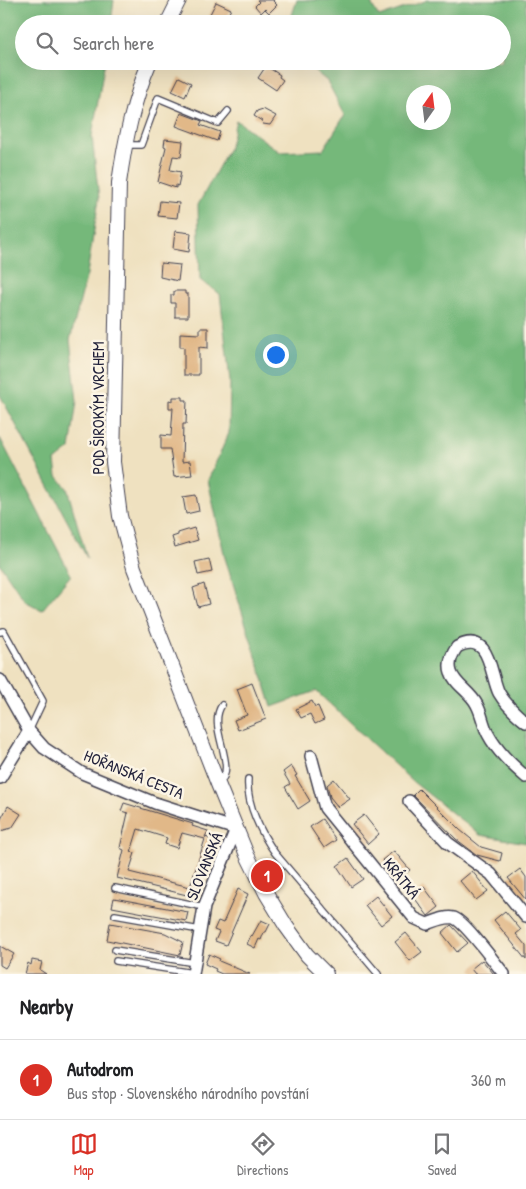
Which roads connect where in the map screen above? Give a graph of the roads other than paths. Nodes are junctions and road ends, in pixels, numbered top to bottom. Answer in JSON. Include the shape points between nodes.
{"nodes":[{"id":1,"x":179,"y":0,"type":"edge"},
{"id":2,"x":172,"y":15,"type":"edge"},
{"id":3,"x":146,"y":70,"type":"edge"},
{"id":4,"x":228,"y":111,"type":"dead end"},
{"id":5,"x":124,"y":145,"type":"junction"},
{"id":6,"x":0,"y":632,"type":"edge"},
{"id":7,"x":0,"y":680,"type":"edge"},
{"id":8,"x":222,"y":705,"type":"dead end"},
{"id":9,"x":526,"y":722,"type":"edge"},
{"id":10,"x":29,"y":731,"type":"junction"},
{"id":11,"x":311,"y":756,"type":"dead end"},
{"id":12,"x":526,"y":777,"type":"edge"},
{"id":13,"x":0,"y":778,"type":"edge"},
{"id":14,"x":248,"y":779,"type":"dead end"},
{"id":15,"x":218,"y":784,"type":"junction"},
{"id":16,"x":409,"y":800,"type":"dead end"},
{"id":17,"x":236,"y":829,"type":"junction"},
{"id":18,"x":115,"y":888,"type":"dead end"},
{"id":19,"x":204,"y":907,"type":"junction"},
{"id":20,"x":114,"y":915,"type":"dead end"},
{"id":21,"x":526,"y":917,"type":"edge"},
{"id":22,"x":200,"y":930,"type":"junction"},
{"id":23,"x":114,"y":950,"type":"dead end"},
{"id":24,"x":116,"y":961,"type":"dead end"},
{"id":25,"x":194,"y":970,"type":"edge"},
{"id":26,"x":326,"y":974,"type":"edge"},
{"id":27,"x":378,"y":974,"type":"edge"},
{"id":28,"x":504,"y":974,"type":"edge"}],
"edges":[{"from":1,"to":2,"type":"street"},
{"from":3,"to":5,"type":"street","name":"POD ŠIROKÝM VRCHEM"},
{"from":4,"to":5,"type":"lane","via":[[218,122],[158,98],[141,145]]},
{"from":5,"to":15,"type":"street","name":"POD ŠIROKÝM VRCHEM","via":[[119,183],[113,462],[120,516],[134,568]]},
{"from":6,"to":10,"type":"lane","via":[[4,631],[43,701]]},
{"from":7,"to":10,"type":"street","name":"HOŘANSKÁ CESTA"},
{"from":8,"to":15,"type":"lane","via":[[216,720],[227,771]]},
{"from":9,"to":12,"type":"street","via":[[500,695],[492,665],[480,646],[471,643],[457,647],[451,657],[450,670],[454,678],[478,705],[487,733],[505,759]]},
{"from":10,"to":13,"type":"street"},
{"from":10,"to":17,"type":"street","name":"HOŘANSKÁ CESTA","via":[[44,748],[82,773],[155,803]]},
{"from":11,"to":28,"type":"street","name":"KRÁTKÁ","via":[[325,808],[414,918],[427,924],[456,918]]},
{"from":14,"to":27,"type":"lane","via":[[247,790],[266,839],[275,853]]},
{"from":15,"to":17,"type":"street","name":"POD ŠIROKÝM VRCHEM"},
{"from":16,"to":21,"type":"street","via":[[448,843],[491,874]]},
{"from":17,"to":19,"type":"street","name":"SLOVANSKÁ"},
{"from":17,"to":26,"type":"street","name":"POD ŠIROKÝM VRCHEM","via":[[276,911]]},
{"from":18,"to":19,"type":"lane"},
{"from":19,"to":22,"type":"street","name":"SLOVANSKÁ"},
{"from":20,"to":22,"type":"lane"},
{"from":22,"to":25,"type":"street","name":"SLOVANSKÁ"},
{"from":23,"to":25,"type":"lane"},
{"from":24,"to":25,"type":"lane"}]}
